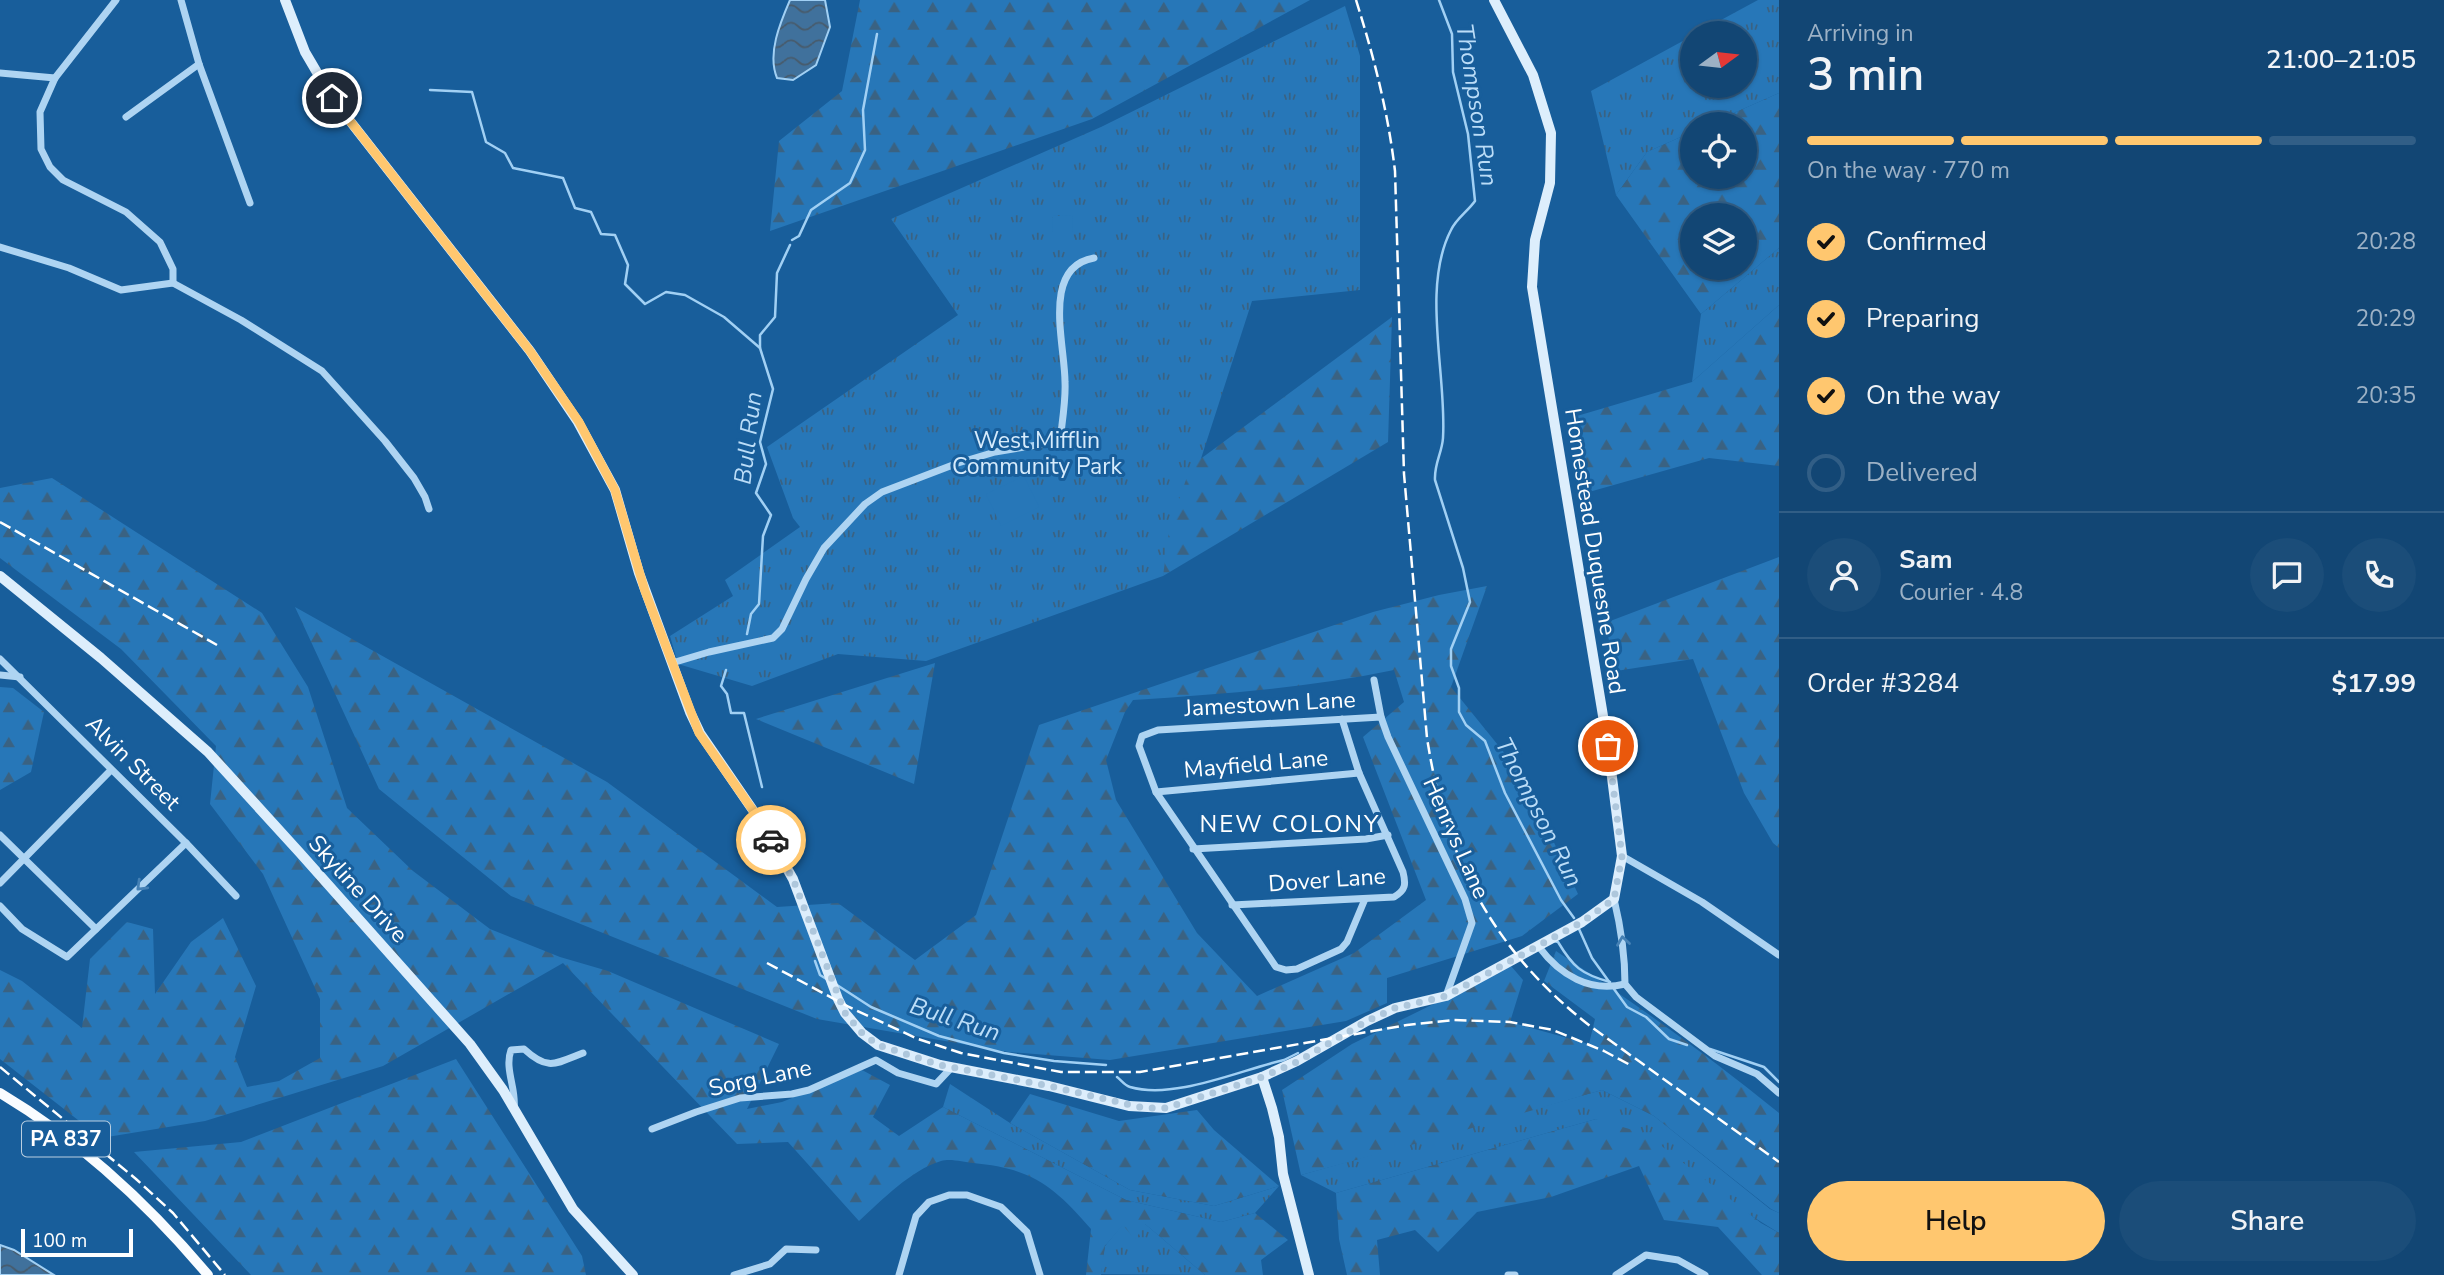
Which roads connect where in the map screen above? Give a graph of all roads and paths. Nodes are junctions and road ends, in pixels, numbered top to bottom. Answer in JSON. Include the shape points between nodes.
{"nodes":[{"id":1,"x":116,"y":0,"type":"edge"},
{"id":2,"x":181,"y":0,"type":"edge"},
{"id":3,"x":285,"y":0,"type":"edge"},
{"id":4,"x":1494,"y":0,"type":"edge"},
{"id":5,"x":200,"y":64,"type":"junction"},
{"id":6,"x":0,"y":73,"type":"edge"},
{"id":7,"x":55,"y":78,"type":"junction"},
{"id":8,"x":126,"y":117,"type":"dead end"},
{"id":9,"x":250,"y":203,"type":"dead end"},
{"id":10,"x":0,"y":247,"type":"edge"},
{"id":11,"x":1094,"y":258,"type":"dead end"},
{"id":12,"x":173,"y":283,"type":"junction"},
{"id":13,"x":429,"y":509,"type":"dead end"},
{"id":14,"x":0,"y":576,"type":"edge"},
{"id":15,"x":0,"y":659,"type":"edge"},
{"id":16,"x":672,"y":663,"type":"junction"},
{"id":17,"x":0,"y":675,"type":"edge"},
{"id":18,"x":20,"y":677,"type":"junction"},
{"id":19,"x":1374,"y":680,"type":"dead end"},
{"id":20,"x":1381,"y":717,"type":"junction"},
{"id":21,"x":1342,"y":719,"type":"junction"},
{"id":22,"x":1388,"y":737,"type":"joint"},
{"id":23,"x":111,"y":770,"type":"junction"},
{"id":24,"x":1359,"y":773,"type":"junction"},
{"id":25,"x":1156,"y":792,"type":"junction"},
{"id":26,"x":0,"y":835,"type":"edge"},
{"id":27,"x":1388,"y":835,"type":"junction"},
{"id":28,"x":186,"y":843,"type":"junction"},
{"id":29,"x":1193,"y":849,"type":"junction"},
{"id":30,"x":1622,"y":856,"type":"junction"},
{"id":31,"x":25,"y":859,"type":"junction"},
{"id":32,"x":0,"y":883,"type":"edge"},
{"id":33,"x":236,"y":896,"type":"dead end"},
{"id":34,"x":1365,"y":899,"type":"junction"},
{"id":35,"x":1614,"y":899,"type":"junction"},
{"id":36,"x":1232,"y":905,"type":"junction"},
{"id":37,"x":0,"y":906,"type":"edge"},
{"id":38,"x":96,"y":929,"type":"junction"},
{"id":39,"x":1539,"y":947,"type":"junction"},
{"id":40,"x":1779,"y":956,"type":"edge"},
{"id":41,"x":1625,"y":985,"type":"junction"},
{"id":42,"x":1446,"y":996,"type":"junction"},
{"id":43,"x":583,"y":1052,"type":"dead end"},
{"id":44,"x":952,"y":1067,"type":"junction"},
{"id":45,"x":1262,"y":1077,"type":"junction"},
{"id":46,"x":0,"y":1093,"type":"edge"},
{"id":47,"x":1779,"y":1093,"type":"edge"},
{"id":48,"x":514,"y":1110,"type":"junction"},
{"id":49,"x":652,"y":1129,"type":"dead end"},
{"id":50,"x":816,"y":1250,"type":"dead end"},
{"id":51,"x":208,"y":1275,"type":"edge"},
{"id":52,"x":633,"y":1275,"type":"edge"},
{"id":53,"x":734,"y":1275,"type":"edge"},
{"id":54,"x":899,"y":1275,"type":"edge"},
{"id":55,"x":1040,"y":1275,"type":"edge"},
{"id":56,"x":1309,"y":1275,"type":"edge"},
{"id":57,"x":1508,"y":1275,"type":"edge"},
{"id":58,"x":1515,"y":1275,"type":"edge"},
{"id":59,"x":1616,"y":1275,"type":"edge"},
{"id":60,"x":1705,"y":1275,"type":"edge"}],
"edges":[{"from":1,"to":7,"type":"street"},
{"from":2,"to":5,"type":"street"},
{"from":3,"to":16,"type":"street","via":[[305,52],[332,98],[530,351],[579,422],[615,490]]},
{"from":4,"to":30,"type":"street","name":"Homestead Duquesne Road","via":[[1533,75],[1551,133],[1550,183],[1535,240],[1532,287]]},
{"from":5,"to":8,"type":"street"},
{"from":5,"to":9,"type":"street"},
{"from":6,"to":7,"type":"street"},
{"from":7,"to":12,"type":"street","via":[[40,112],[41,149],[50,167],[63,180],[126,212],[160,242],[173,269]]},
{"from":10,"to":12,"type":"street","via":[[121,290]]},
{"from":11,"to":16,"type":"street","via":[[1082,260],[1062,285],[1066,382],[1060,441],[995,452],[882,492],[864,504],[824,548],[773,638]]},
{"from":12,"to":13,"type":"street","via":[[322,371],[385,440],[414,478]]},
{"from":14,"to":48,"type":"street","name":"Skyline Drive","via":[[208,752],[470,1044]]},
{"from":15,"to":18,"type":"street","name":"Alvin Street"},
{"from":16,"to":44,"type":"street","via":[[699,733],[759,819],[793,879],[838,999],[854,1024],[878,1045]]},
{"from":17,"to":18,"type":"street"},
{"from":18,"to":23,"type":"street","name":"Alvin Street"},
{"from":19,"to":20,"type":"street"},
{"from":20,"to":21,"type":"street","name":"Jamestown Lane"},
{"from":20,"to":22,"type":"street","name":"Jamestown Lane"},
{"from":21,"to":24,"type":"street"},
{"from":21,"to":25,"type":"street","name":"Jamestown Lane","via":[[1158,730],[1142,736],[1139,746]]},
{"from":22,"to":42,"type":"street","name":"Henrys Lane","via":[[1472,923]]},
{"from":23,"to":28,"type":"street","name":"Alvin Street"},
{"from":23,"to":31,"type":"street"},
{"from":24,"to":25,"type":"street","name":"Mayfield Lane"},
{"from":24,"to":27,"type":"street"},
{"from":25,"to":29,"type":"street"},
{"from":26,"to":31,"type":"street"},
{"from":27,"to":29,"type":"street"},
{"from":27,"to":34,"type":"street","name":"Dover Lane","via":[[1406,883],[1394,897]]},
{"from":28,"to":33,"type":"street","name":"Alvin Street"},
{"from":28,"to":38,"type":"street","one_way":true},
{"from":29,"to":36,"type":"street"},
{"from":30,"to":35,"type":"street","name":"Homestead Duquesne Road"},
{"from":30,"to":40,"type":"street","via":[[1702,902]]},
{"from":31,"to":32,"type":"street"},
{"from":31,"to":38,"type":"street"},
{"from":34,"to":36,"type":"street","name":"Dover Lane"},
{"from":34,"to":36,"type":"street","via":[[1341,949],[1286,970],[1276,967]]},
{"from":35,"to":39,"type":"street"},
{"from":41,"to":35,"type":"street","one_way":true,"via":[[1622,930]]},
{"from":37,"to":38,"type":"street","via":[[22,929],[67,957]]},
{"from":39,"to":41,"type":"street","via":[[1568,976],[1589,985]]},
{"from":39,"to":42,"type":"street"},
{"from":41,"to":47,"type":"street","via":[[1715,1056],[1758,1074]]},
{"from":42,"to":45,"type":"street","via":[[1395,1008]]},
{"from":43,"to":48,"type":"street","via":[[547,1063],[538,1062],[524,1049],[511,1051]]},
{"from":44,"to":45,"type":"street","via":[[1144,1108],[1178,1105]]},
{"from":44,"to":49,"type":"street","name":"Sorg Lane","via":[[936,1084],[898,1073],[876,1060],[810,1090],[740,1098]]},
{"from":45,"to":56,"type":"street"},
{"from":46,"to":51,"type":"main road","number":"PA 837","via":[[30,1111],[128,1191]]},
{"from":48,"to":52,"type":"street","name":"Skyline Drive","via":[[573,1209]]},
{"from":50,"to":53,"type":"street","via":[[786,1249],[770,1264]]},
{"from":54,"to":55,"type":"street","via":[[916,1216],[929,1202],[949,1195],[967,1195],[1001,1207],[1027,1232]]},
{"from":57,"to":58,"type":"street"},
{"from":59,"to":60,"type":"street","via":[[1646,1255],[1678,1260]]}]}
